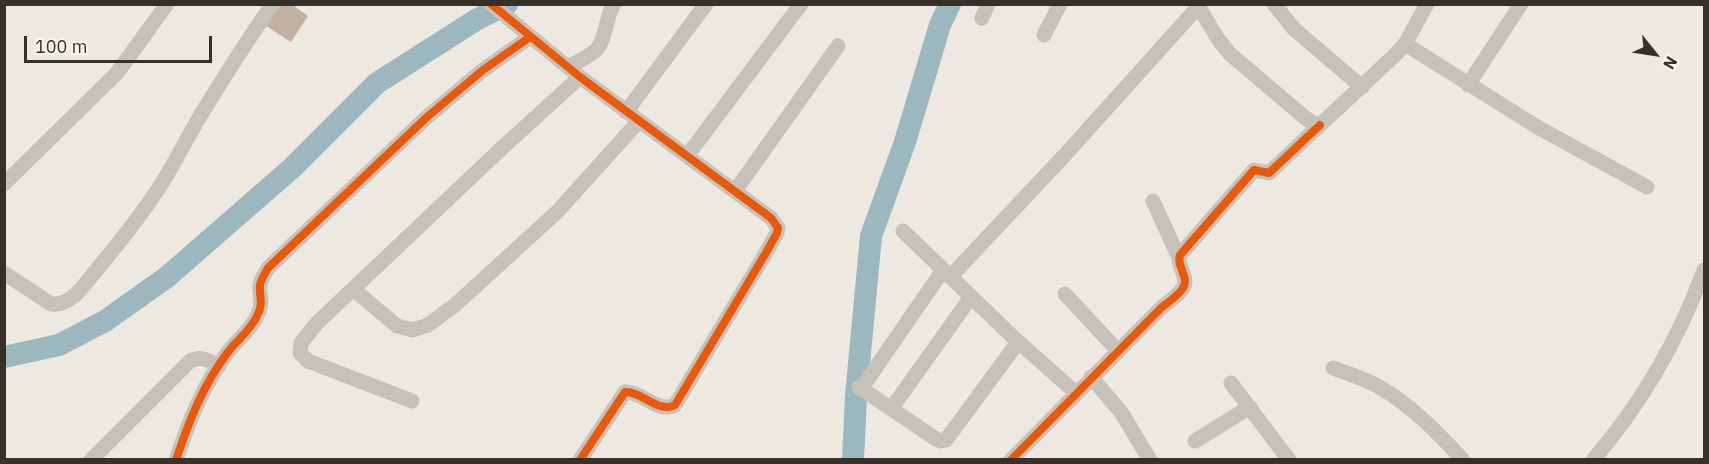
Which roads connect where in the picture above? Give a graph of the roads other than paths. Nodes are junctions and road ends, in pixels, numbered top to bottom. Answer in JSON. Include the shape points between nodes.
{"nodes":[{"id":1,"x":167,"y":4,"type":"edge"},
{"id":2,"x":273,"y":4,"type":"edge"},
{"id":3,"x":490,"y":4,"type":"edge"},
{"id":4,"x":614,"y":4,"type":"edge"},
{"id":5,"x":706,"y":4,"type":"edge"},
{"id":6,"x":801,"y":4,"type":"edge"},
{"id":7,"x":1060,"y":4,"type":"edge"},
{"id":8,"x":1274,"y":4,"type":"edge"},
{"id":9,"x":1427,"y":4,"type":"edge"},
{"id":10,"x":1521,"y":4,"type":"edge"},
{"id":11,"x":1198,"y":6,"type":"edge"},
{"id":12,"x":527,"y":34,"type":"junction"},
{"id":13,"x":1044,"y":35,"type":"dead end"},
{"id":14,"x":1405,"y":44,"type":"junction"},
{"id":15,"x":838,"y":46,"type":"dead end"},
{"id":16,"x":574,"y":72,"type":"junction"},
{"id":17,"x":1468,"y":85,"type":"junction"},
{"id":18,"x":1362,"y":87,"type":"junction"},
{"id":19,"x":626,"y":112,"type":"junction"},
{"id":20,"x":639,"y":121,"type":"junction"},
{"id":21,"x":1320,"y":125,"type":"junction"},
{"id":22,"x":687,"y":156,"type":"junction"},
{"id":23,"x":4,"y":184,"type":"edge"},
{"id":24,"x":1647,"y":187,"type":"dead end"},
{"id":25,"x":735,"y":191,"type":"junction"},
{"id":26,"x":1153,"y":201,"type":"dead end"},
{"id":27,"x":903,"y":231,"type":"dead end"},
{"id":28,"x":1179,"y":258,"type":"junction"},
{"id":29,"x":1704,"y":270,"type":"edge"},
{"id":30,"x":4,"y":273,"type":"edge"},
{"id":31,"x":947,"y":274,"type":"junction"},
{"id":32,"x":354,"y":289,"type":"junction"},
{"id":33,"x":1065,"y":294,"type":"dead end"},
{"id":34,"x":971,"y":297,"type":"junction"},
{"id":35,"x":1018,"y":342,"type":"junction"},
{"id":36,"x":1118,"y":351,"type":"junction"},
{"id":37,"x":219,"y":366,"type":"junction"},
{"id":38,"x":1333,"y":368,"type":"dead end"},
{"id":39,"x":1091,"y":377,"type":"junction"},
{"id":40,"x":1231,"y":383,"type":"dead end"},
{"id":41,"x":1076,"y":393,"type":"junction"},
{"id":42,"x":412,"y":401,"type":"dead end"},
{"id":43,"x":1250,"y":407,"type":"junction"},
{"id":44,"x":891,"y":409,"type":"junction"},
{"id":45,"x":1195,"y":441,"type":"dead end"},
{"id":46,"x":1598,"y":458,"type":"edge"},
{"id":47,"x":91,"y":459,"type":"edge"},
{"id":48,"x":176,"y":459,"type":"edge"},
{"id":49,"x":580,"y":459,"type":"edge"},
{"id":50,"x":1011,"y":459,"type":"edge"},
{"id":51,"x":1150,"y":459,"type":"edge"},
{"id":52,"x":1289,"y":459,"type":"edge"},
{"id":53,"x":1463,"y":459,"type":"edge"}],
"edges":[{"from":1,"to":23,"type":"street","via":[[117,73]]},
{"from":2,"to":30,"type":"street","via":[[245,42],[136,223],[78,292],[66,302],[51,304]]},
{"from":3,"to":12,"type":"street"},
{"from":4,"to":16,"type":"street","via":[[597,48]]},
{"from":5,"to":19,"type":"street"},
{"from":6,"to":22,"type":"street"},
{"from":7,"to":13,"type":"street"},
{"from":8,"to":18,"type":"street","via":[[1294,29]]},
{"from":9,"to":14,"type":"street"},
{"from":10,"to":17,"type":"street"},
{"from":11,"to":21,"type":"street","via":[[1230,54],[1303,116]]},
{"from":11,"to":31,"type":"street","via":[[1071,149]]},
{"from":12,"to":16,"type":"street"},
{"from":12,"to":37,"type":"street","via":[[427,117],[268,268],[261,279],[257,317]]},
{"from":14,"to":17,"type":"street"},
{"from":14,"to":18,"type":"street"},
{"from":15,"to":25,"type":"street"},
{"from":16,"to":19,"type":"street"},
{"from":16,"to":32,"type":"street","via":[[503,147]]},
{"from":17,"to":24,"type":"street"},
{"from":18,"to":21,"type":"street"},
{"from":19,"to":20,"type":"street"},
{"from":20,"to":22,"type":"street"},
{"from":20,"to":32,"type":"street","via":[[541,227],[428,325],[413,330],[397,326]]},
{"from":21,"to":28,"type":"street","via":[[1269,173],[1254,170]]},
{"from":22,"to":25,"type":"street"},
{"from":25,"to":49,"type":"street","via":[[776,223],[777,233],[767,252],[675,405],[665,408],[625,392]]},
{"from":26,"to":28,"type":"street"},
{"from":27,"to":31,"type":"street"},
{"from":28,"to":36,"type":"street","via":[[1184,287]]},
{"from":29,"to":46,"type":"street","via":[[1667,355]]},
{"from":31,"to":34,"type":"street"},
{"from":31,"to":44,"type":"street","via":[[860,388]]},
{"from":32,"to":42,"type":"street","via":[[305,337],[300,353],[308,361]]},
{"from":33,"to":36,"type":"street"},
{"from":34,"to":35,"type":"street"},
{"from":34,"to":44,"type":"street"},
{"from":35,"to":41,"type":"street"},
{"from":35,"to":44,"type":"street","via":[[946,440],[936,439]]},
{"from":36,"to":39,"type":"street"},
{"from":37,"to":47,"type":"street","via":[[200,358],[189,362]]},
{"from":37,"to":48,"type":"street","via":[[189,421]]},
{"from":38,"to":53,"type":"street","via":[[1402,401]]},
{"from":39,"to":41,"type":"street"},
{"from":39,"to":51,"type":"street","via":[[1116,406]]},
{"from":40,"to":43,"type":"street"},
{"from":41,"to":50,"type":"street"},
{"from":43,"to":45,"type":"street"},
{"from":43,"to":52,"type":"street"}]}
